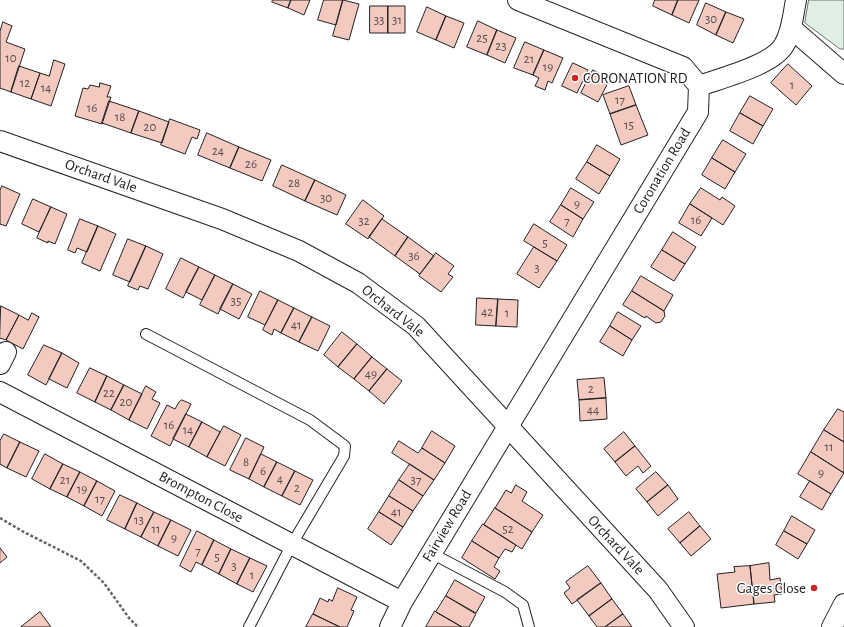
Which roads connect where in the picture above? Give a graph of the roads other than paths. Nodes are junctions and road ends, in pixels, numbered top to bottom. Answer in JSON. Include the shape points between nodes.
{"nodes":[{"id":1,"x":518,"y":0,"type":"edge"},
{"id":2,"x":796,"y":0,"type":"edge"},
{"id":3,"x":791,"y":28,"type":"junction"},
{"id":4,"x":844,"y":74,"type":"edge"},
{"id":5,"x":699,"y":86,"type":"junction"},
{"id":6,"x":0,"y":141,"type":"edge"},
{"id":7,"x":146,"y":334,"type":"dead end"},
{"id":8,"x":0,"y":392,"type":"edge"},
{"id":9,"x":508,"y":427,"type":"junction"},
{"id":10,"x":292,"y":544,"type":"junction"},
{"id":11,"x":431,"y":553,"type":"junction"},
{"id":12,"x":402,"y":602,"type":"junction"},
{"id":13,"x":844,"y":604,"type":"edge"},
{"id":14,"x":249,"y":627,"type":"edge"},
{"id":15,"x":390,"y":627,"type":"edge"},
{"id":16,"x":529,"y":627,"type":"edge"},
{"id":17,"x":684,"y":627,"type":"edge"},
{"id":18,"x":832,"y":627,"type":"edge"}],
"edges":[{"from":1,"to":5,"type":"street","via":[[683,67]]},
{"from":2,"to":3,"type":"street"},
{"from":3,"to":4,"type":"street"},
{"from":3,"to":5,"type":"street","via":[[784,46],[768,60]]},
{"from":5,"to":9,"type":"street","name":"Coronation Road","via":[[698,112]]},
{"from":6,"to":9,"type":"street","name":"Orchard Vale","via":[[222,219],[299,251],[358,283],[416,326]]},
{"from":7,"to":10,"type":"lane","via":[[310,420],[345,446],[344,456]]},
{"from":8,"to":10,"type":"street","name":"Brompton Close"},
{"from":9,"to":11,"type":"street","name":"Fairview Road"},
{"from":9,"to":17,"type":"street","name":"Orchard Vale","via":[[658,590]]},
{"from":10,"to":12,"type":"street","name":"Brompton Close"},
{"from":10,"to":14,"type":"lane"},
{"from":11,"to":12,"type":"street","name":"Fairview Road"},
{"from":11,"to":16,"type":"lane","via":[[505,592],[523,605]]},
{"from":12,"to":15,"type":"street","name":"Fairview Road"},
{"from":13,"to":18,"type":"street"}]}
